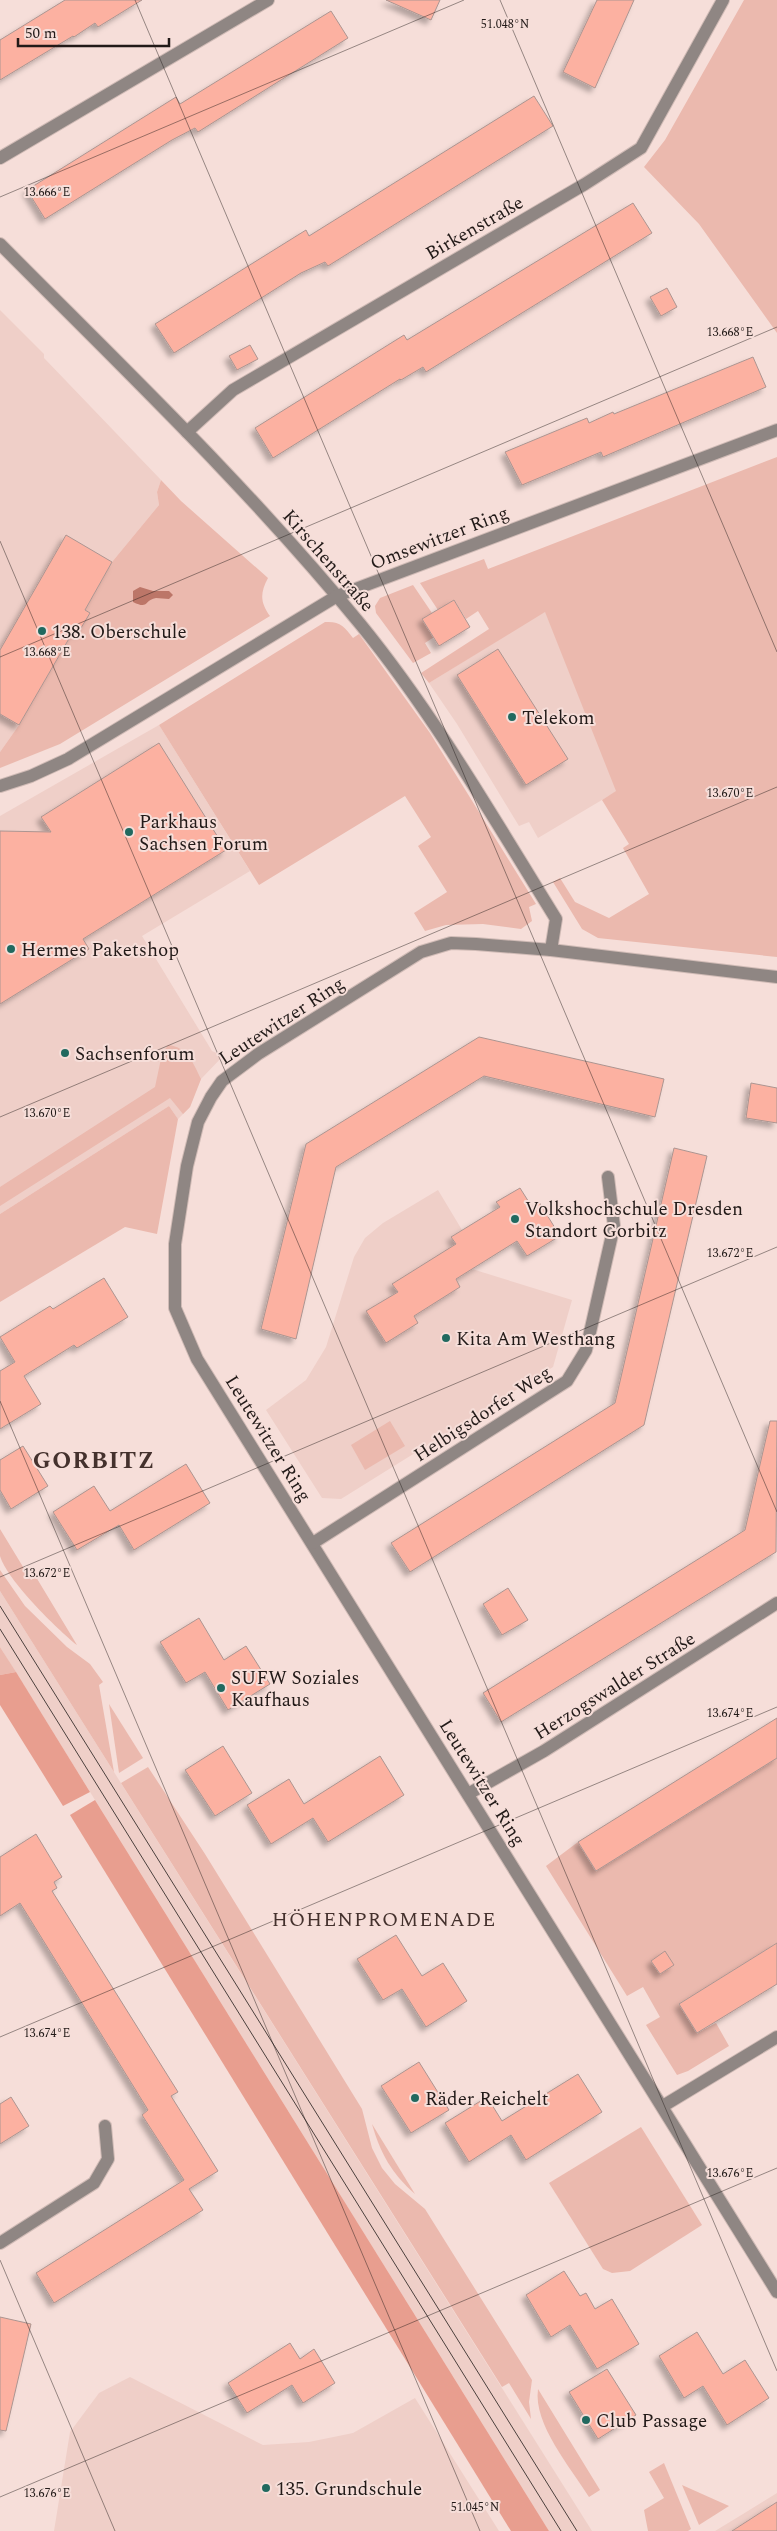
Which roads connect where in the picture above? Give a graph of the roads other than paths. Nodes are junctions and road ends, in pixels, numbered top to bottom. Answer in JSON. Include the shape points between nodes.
{"nodes":[{"id":1,"x":268,"y":0,"type":"edge"},
{"id":2,"x":723,"y":0,"type":"edge"},
{"id":3,"x":0,"y":158,"type":"edge"},
{"id":4,"x":0,"y":244,"type":"edge"},
{"id":5,"x":777,"y":430,"type":"edge"},
{"id":6,"x":187,"y":432,"type":"junction"},
{"id":7,"x":337,"y":596,"type":"junction"},
{"id":8,"x":0,"y":786,"type":"edge"},
{"id":9,"x":551,"y":950,"type":"junction"},
{"id":10,"x":777,"y":977,"type":"edge"},
{"id":11,"x":608,"y":1177,"type":"dead end"},
{"id":12,"x":313,"y":1543,"type":"junction"},
{"id":13,"x":777,"y":1603,"type":"edge"},
{"id":14,"x":468,"y":1794,"type":"junction"},
{"id":15,"x":777,"y":2037,"type":"edge"},
{"id":16,"x":663,"y":2106,"type":"junction"},
{"id":17,"x":105,"y":2126,"type":"dead end"},
{"id":18,"x":0,"y":2243,"type":"edge"},
{"id":19,"x":777,"y":2292,"type":"edge"}],
"edges":[{"from":1,"to":3,"type":"street"},
{"from":2,"to":6,"type":"street","name":"Birkenstraße","via":[[642,148],[233,390]]},
{"from":4,"to":6,"type":"street","name":"Kirschenstraße"},
{"from":5,"to":7,"type":"street","name":"Omsewitzer Ring"},
{"from":6,"to":7,"type":"street","name":"Kirschenstraße"},
{"from":7,"to":8,"type":"street","name":"Omsewitzer Ring","via":[[68,760]]},
{"from":7,"to":9,"type":"street","name":"Kirschenstraße","via":[[402,678],[556,918]]},
{"from":9,"to":10,"type":"street","name":"Leutewitzer Ring"},
{"from":9,"to":12,"type":"street","name":"Leutewitzer Ring","via":[[451,942],[421,952],[258,1054],[222,1081],[198,1122],[187,1166],[175,1244],[175,1308],[197,1359]]},
{"from":11,"to":12,"type":"street","name":"Helbigsdorfer Weg","via":[[614,1226],[586,1350],[567,1380]]},
{"from":12,"to":14,"type":"street","name":"Leutewitzer Ring"},
{"from":13,"to":14,"type":"street","name":"Herzogswalder Straße","via":[[552,1746]]},
{"from":14,"to":16,"type":"street","name":"Leutewitzer Ring"},
{"from":15,"to":16,"type":"street"},
{"from":16,"to":19,"type":"street","name":"Leutewitzer Ring"},
{"from":17,"to":18,"type":"street","via":[[108,2159],[94,2184]]}]}
